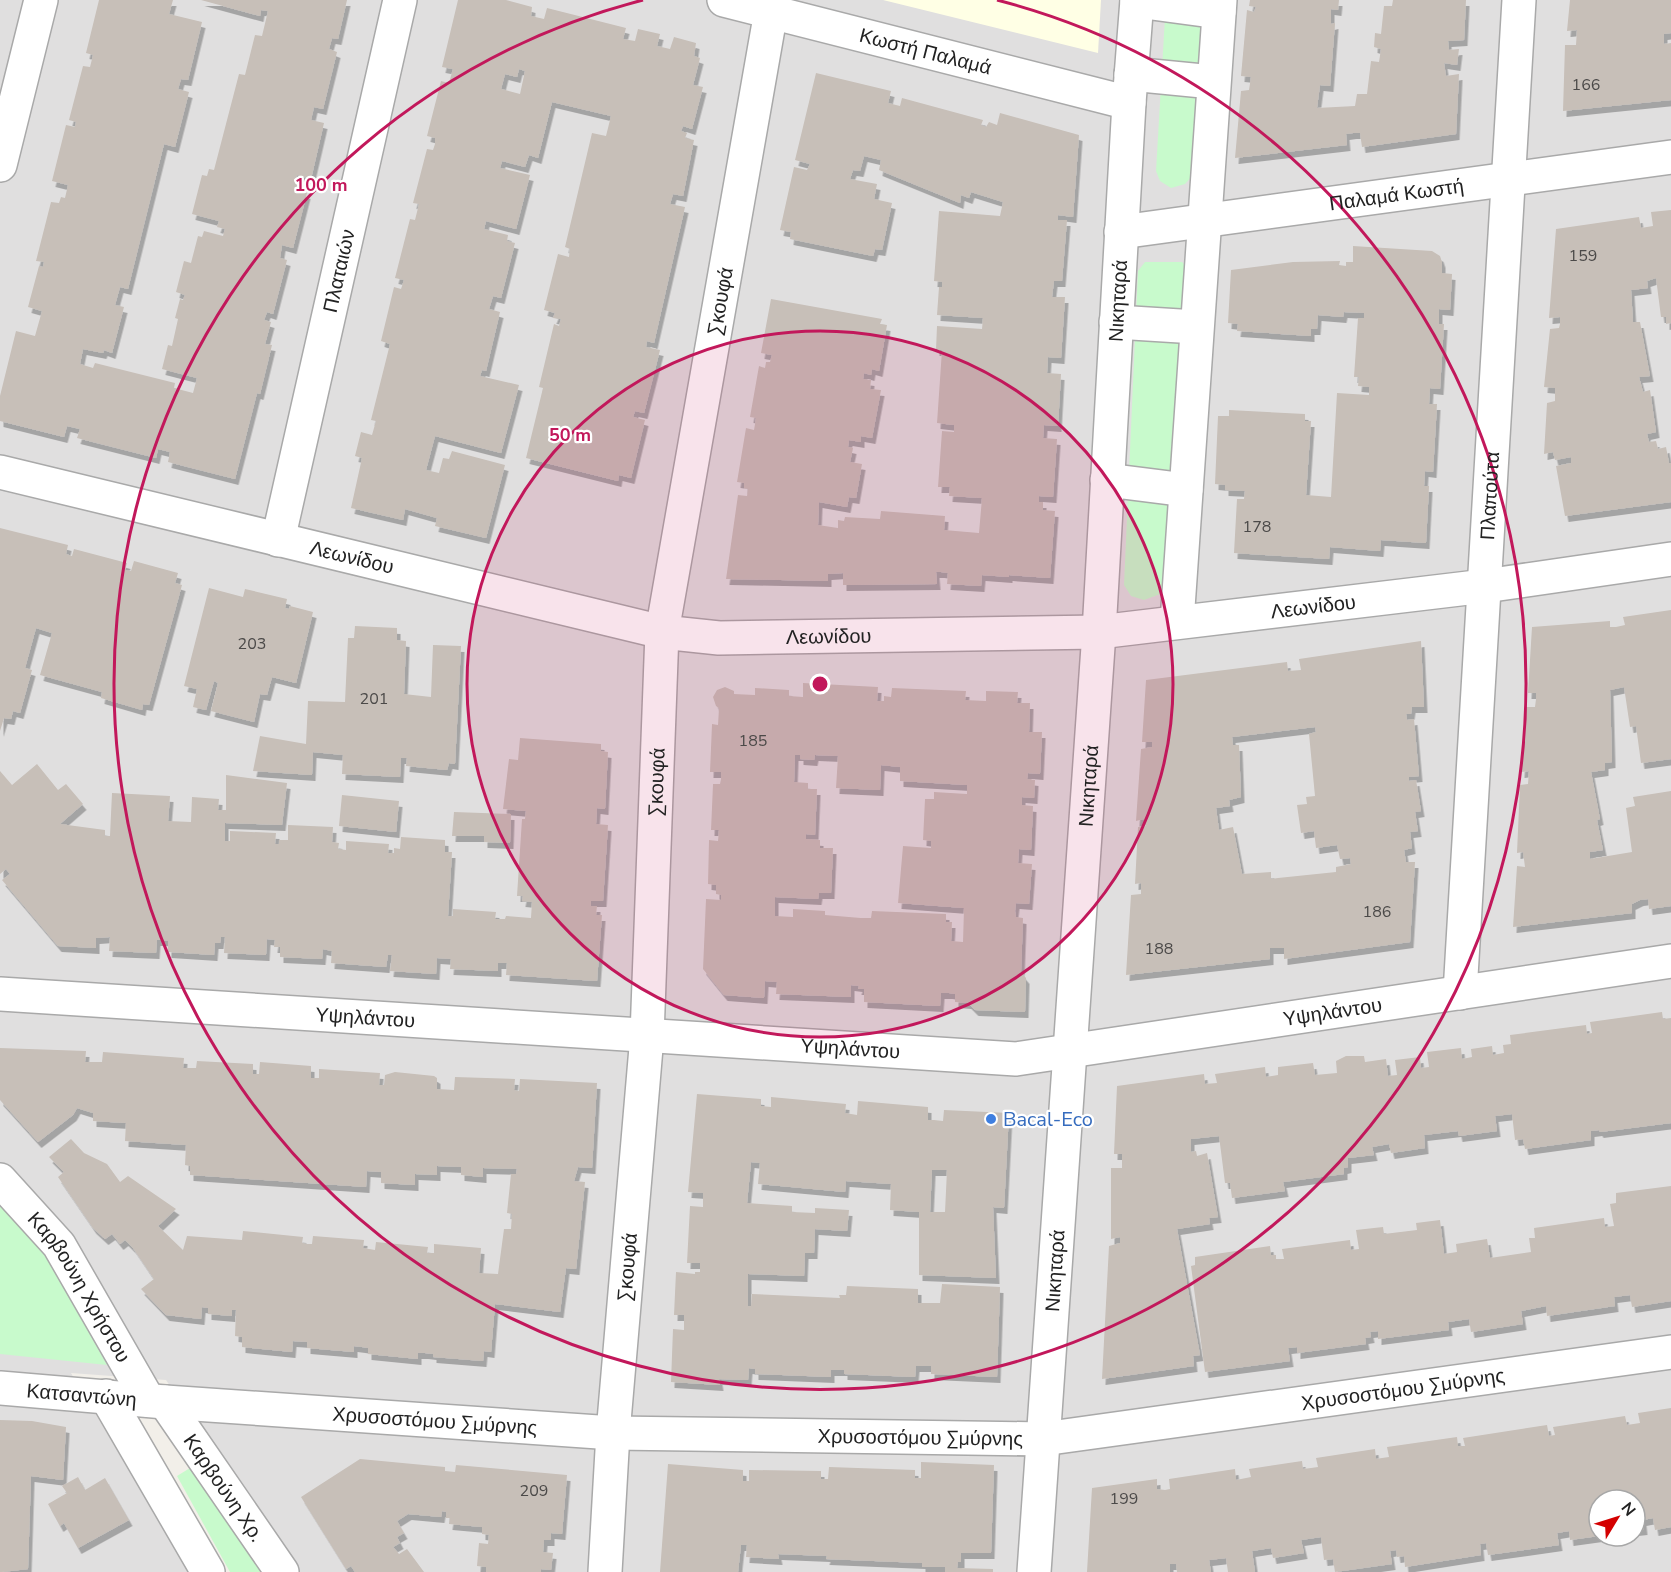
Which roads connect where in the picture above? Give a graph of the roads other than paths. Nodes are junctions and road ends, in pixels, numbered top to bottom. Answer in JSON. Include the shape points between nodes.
{"nodes":[{"id":1,"x":41,"y":0,"type":"edge"},
{"id":2,"x":400,"y":0,"type":"edge"},
{"id":3,"x":724,"y":0,"type":"edge"},
{"id":4,"x":1519,"y":0,"type":"edge"},
{"id":5,"x":1137,"y":1,"type":"edge"},
{"id":6,"x":771,"y":6,"type":"edge"},
{"id":7,"x":1219,"y":6,"type":"edge"},
{"id":8,"x":1213,"y":82,"type":"junction"},
{"id":9,"x":1130,"y":88,"type":"junction"},
{"id":10,"x":1671,"y":157,"type":"edge"},
{"id":11,"x":0,"y":165,"type":"edge"},
{"id":12,"x":1509,"y":180,"type":"junction"},
{"id":13,"x":1203,"y":220,"type":"junction"},
{"id":14,"x":1121,"y":232,"type":"junction"},
{"id":15,"x":1116,"y":322,"type":"junction"},
{"id":16,"x":1196,"y":327,"type":"junction"},
{"id":17,"x":0,"y":472,"type":"edge"},
{"id":18,"x":1107,"y":480,"type":"junction"},
{"id":19,"x":1186,"y":490,"type":"junction"},
{"id":20,"x":278,"y":540,"type":"junction"},
{"id":21,"x":1671,"y":559,"type":"edge"},
{"id":22,"x":1485,"y":586,"type":"junction"},
{"id":23,"x":1177,"y":622,"type":"junction"},
{"id":24,"x":662,"y":632,"type":"junction"},
{"id":25,"x":1099,"y":632,"type":"junction"},
{"id":26,"x":1671,"y":961,"type":"edge"},
{"id":27,"x":0,"y":968,"type":"edge"},
{"id":28,"x":1460,"y":993,"type":"junction"},
{"id":29,"x":12,"y":995,"type":"edge"},
{"id":30,"x":646,"y":1036,"type":"junction"},
{"id":31,"x":1068,"y":1051,"type":"junction"},
{"id":32,"x":0,"y":1180,"type":"edge"},
{"id":33,"x":1671,"y":1352,"type":"edge"},
{"id":34,"x":0,"y":1388,"type":"edge"},
{"id":35,"x":106,"y":1396,"type":"junction"},
{"id":36,"x":157,"y":1401,"type":"junction"},
{"id":37,"x":613,"y":1433,"type":"junction"},
{"id":38,"x":1043,"y":1438,"type":"junction"},
{"id":39,"x":208,"y":1572,"type":"edge"},
{"id":40,"x":282,"y":1572,"type":"edge"},
{"id":41,"x":605,"y":1572,"type":"edge"},
{"id":42,"x":1034,"y":1572,"type":"edge"}],
"edges":[{"from":1,"to":11,"type":"street"},
{"from":2,"to":20,"type":"street","name":"Πλαταιών"},
{"from":3,"to":6,"type":"street","name":"Κωστή Παλαμά"},
{"from":4,"to":12,"type":"street","name":"Πλαπούτα"},
{"from":5,"to":7,"type":"street"},
{"from":5,"to":9,"type":"street","name":"Νικηταρά"},
{"from":6,"to":9,"type":"street","name":"Κωστή Παλαμά"},
{"from":6,"to":24,"type":"street","name":"Σκουφά"},
{"from":7,"to":8,"type":"street"},
{"from":8,"to":9,"type":"street","name":"Κωστή Παλαμά"},
{"from":8,"to":13,"type":"street"},
{"from":9,"to":14,"type":"street","name":"Νικηταρά"},
{"from":10,"to":12,"type":"street","name":"Παλαμά Κωστή"},
{"from":12,"to":13,"type":"street","name":"Παλαμά Κωστή"},
{"from":12,"to":22,"type":"street","name":"Πλαπούτα"},
{"from":13,"to":14,"type":"street","name":"Παλαμά Κωστή"},
{"from":13,"to":16,"type":"street"},
{"from":14,"to":15,"type":"street","name":"Νικηταρά"},
{"from":15,"to":16,"type":"street"},
{"from":15,"to":18,"type":"street","name":"Νικηταρά"},
{"from":16,"to":19,"type":"street"},
{"from":17,"to":20,"type":"street","name":"Λεωνίδου"},
{"from":18,"to":19,"type":"street"},
{"from":18,"to":25,"type":"street","name":"Νικηταρά"},
{"from":19,"to":23,"type":"street"},
{"from":20,"to":24,"type":"street","name":"Λεωνίδου"},
{"from":21,"to":22,"type":"street","name":"Λεωνίδου"},
{"from":22,"to":23,"type":"street","name":"Λεωνίδου"},
{"from":22,"to":28,"type":"street","name":"Πλαπούτα"},
{"from":23,"to":25,"type":"street","name":"Λεωνίδου"},
{"from":24,"to":25,"type":"street","name":"Λεωνίδου","via":[[719,638]]},
{"from":24,"to":30,"type":"street","name":"Σκουφά"},
{"from":25,"to":31,"type":"street","name":"Νικηταρά"},
{"from":26,"to":28,"type":"street","name":"Υψηλάντου"},
{"from":27,"to":29,"type":"street","name":"Υψηλάντου"},
{"from":28,"to":31,"type":"street","name":"Υψηλάντου"},
{"from":29,"to":30,"type":"street","name":"Υψηλάντου"},
{"from":30,"to":31,"type":"street","name":"Υψηλάντου","via":[[1016,1059]]},
{"from":30,"to":37,"type":"street","name":"Σκουφά"},
{"from":31,"to":38,"type":"street","name":"Νικηταρά"},
{"from":32,"to":36,"type":"street","name":"Καρβούνη Χρήστου","via":[[59,1245]]},
{"from":33,"to":38,"type":"street","name":"Χρυσοστόμου Σμύρνης"},
{"from":34,"to":35,"type":"street","name":"Κατσαντώνη"},
{"from":35,"to":36,"type":"street","name":"Κατσαντώνη"},
{"from":35,"to":39,"type":"street"},
{"from":36,"to":37,"type":"street","name":"Χρυσοστόμου Σμύρνης"},
{"from":36,"to":40,"type":"street","name":"Καρβούνη Χρ."},
{"from":37,"to":38,"type":"street","name":"Χρυσοστόμου Σμύρνης"},
{"from":37,"to":41,"type":"street","name":"Σκουφά"},
{"from":38,"to":42,"type":"street","name":"Νικηταρά"}]}
